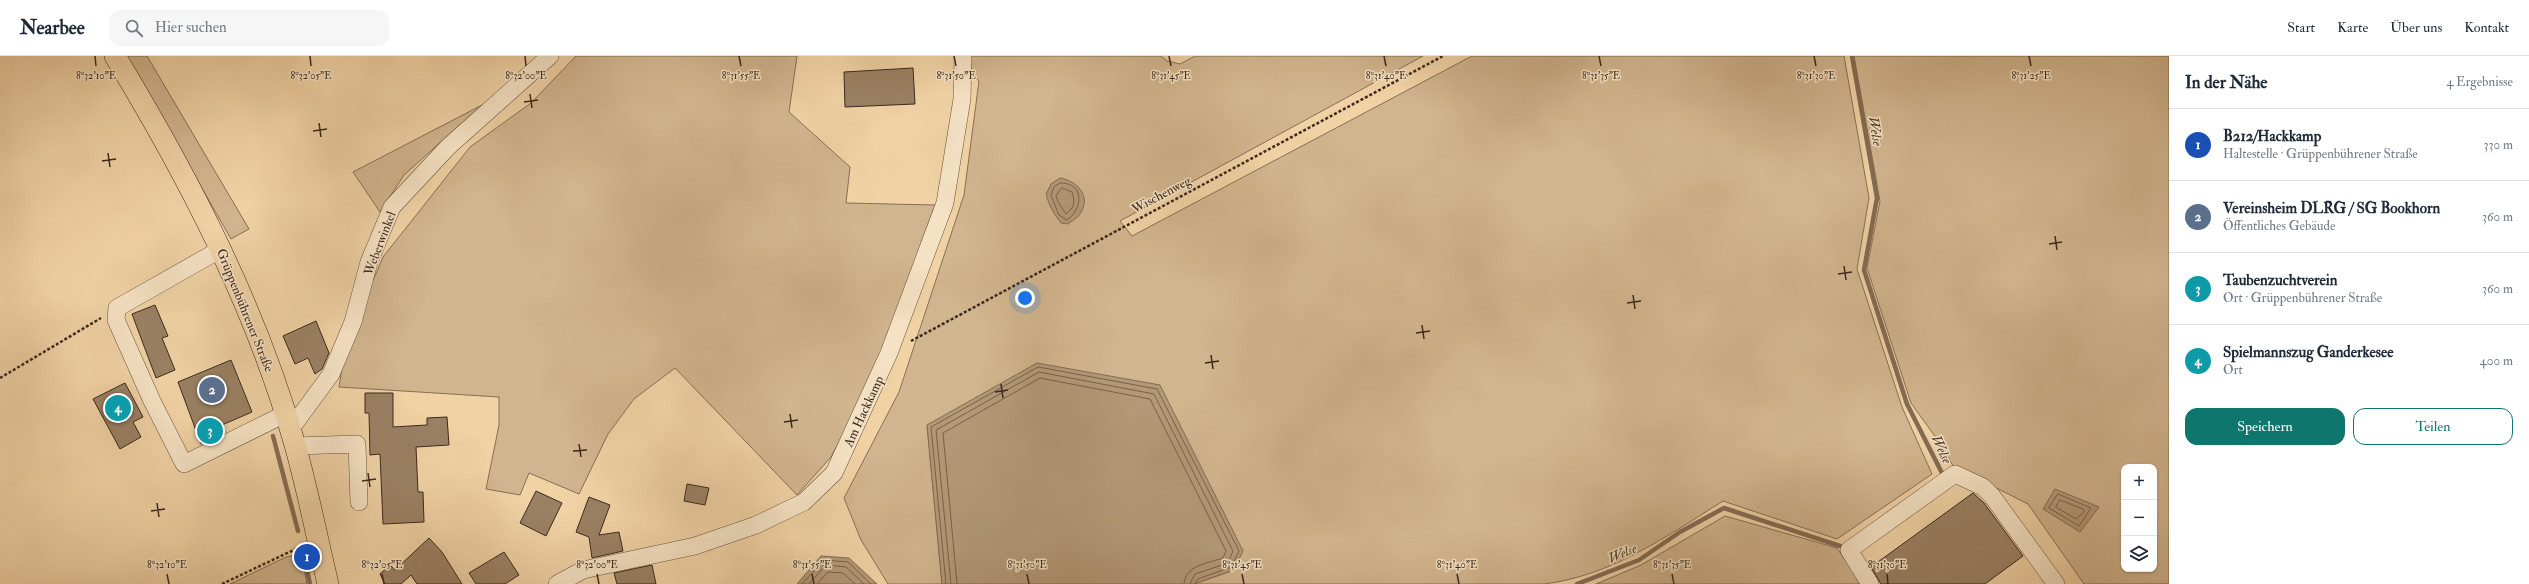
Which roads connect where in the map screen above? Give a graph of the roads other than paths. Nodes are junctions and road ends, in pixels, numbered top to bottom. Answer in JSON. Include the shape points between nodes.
{"nodes":[{"id":1,"x":115,"y":56,"type":"edge"},
{"id":2,"x":550,"y":56,"type":"edge"},
{"id":3,"x":963,"y":56,"type":"edge"},
{"id":4,"x":221,"y":249,"type":"junction"},
{"id":5,"x":290,"y":430,"type":"junction"},
{"id":6,"x":359,"y":502,"type":"dead end"},
{"id":7,"x":328,"y":584,"type":"edge"},
{"id":8,"x":557,"y":584,"type":"edge"},
{"id":9,"x":1870,"y":584,"type":"edge"},
{"id":10,"x":2056,"y":584,"type":"edge"}],
"edges":[{"from":1,"to":4,"type":"main road","name":"Grüppenbührener Straße","via":[[159,128]]},
{"from":2,"to":5,"type":"street","name":"Weberwinkel","via":[[448,146],[392,207],[369,262],[353,322],[331,374]]},
{"from":3,"to":8,"type":"street","name":"Am Hackkamp","via":[[962,99],[945,203],[889,353],[834,472],[804,502],[756,525],[695,546],[583,570]]},
{"from":4,"to":5,"type":"main road","name":"Grüppenbührener Straße","via":[[258,337]]},
{"from":4,"to":5,"type":"street","via":[[117,308],[116,320],[152,401],[184,464]]},
{"from":5,"to":6,"type":"street","via":[[357,444]]},
{"from":5,"to":7,"type":"main road","name":"Grüppenbührener Straße"},
{"from":9,"to":10,"type":"street","via":[[1847,547],[1955,474],[1983,487],[1992,496]]}]}
